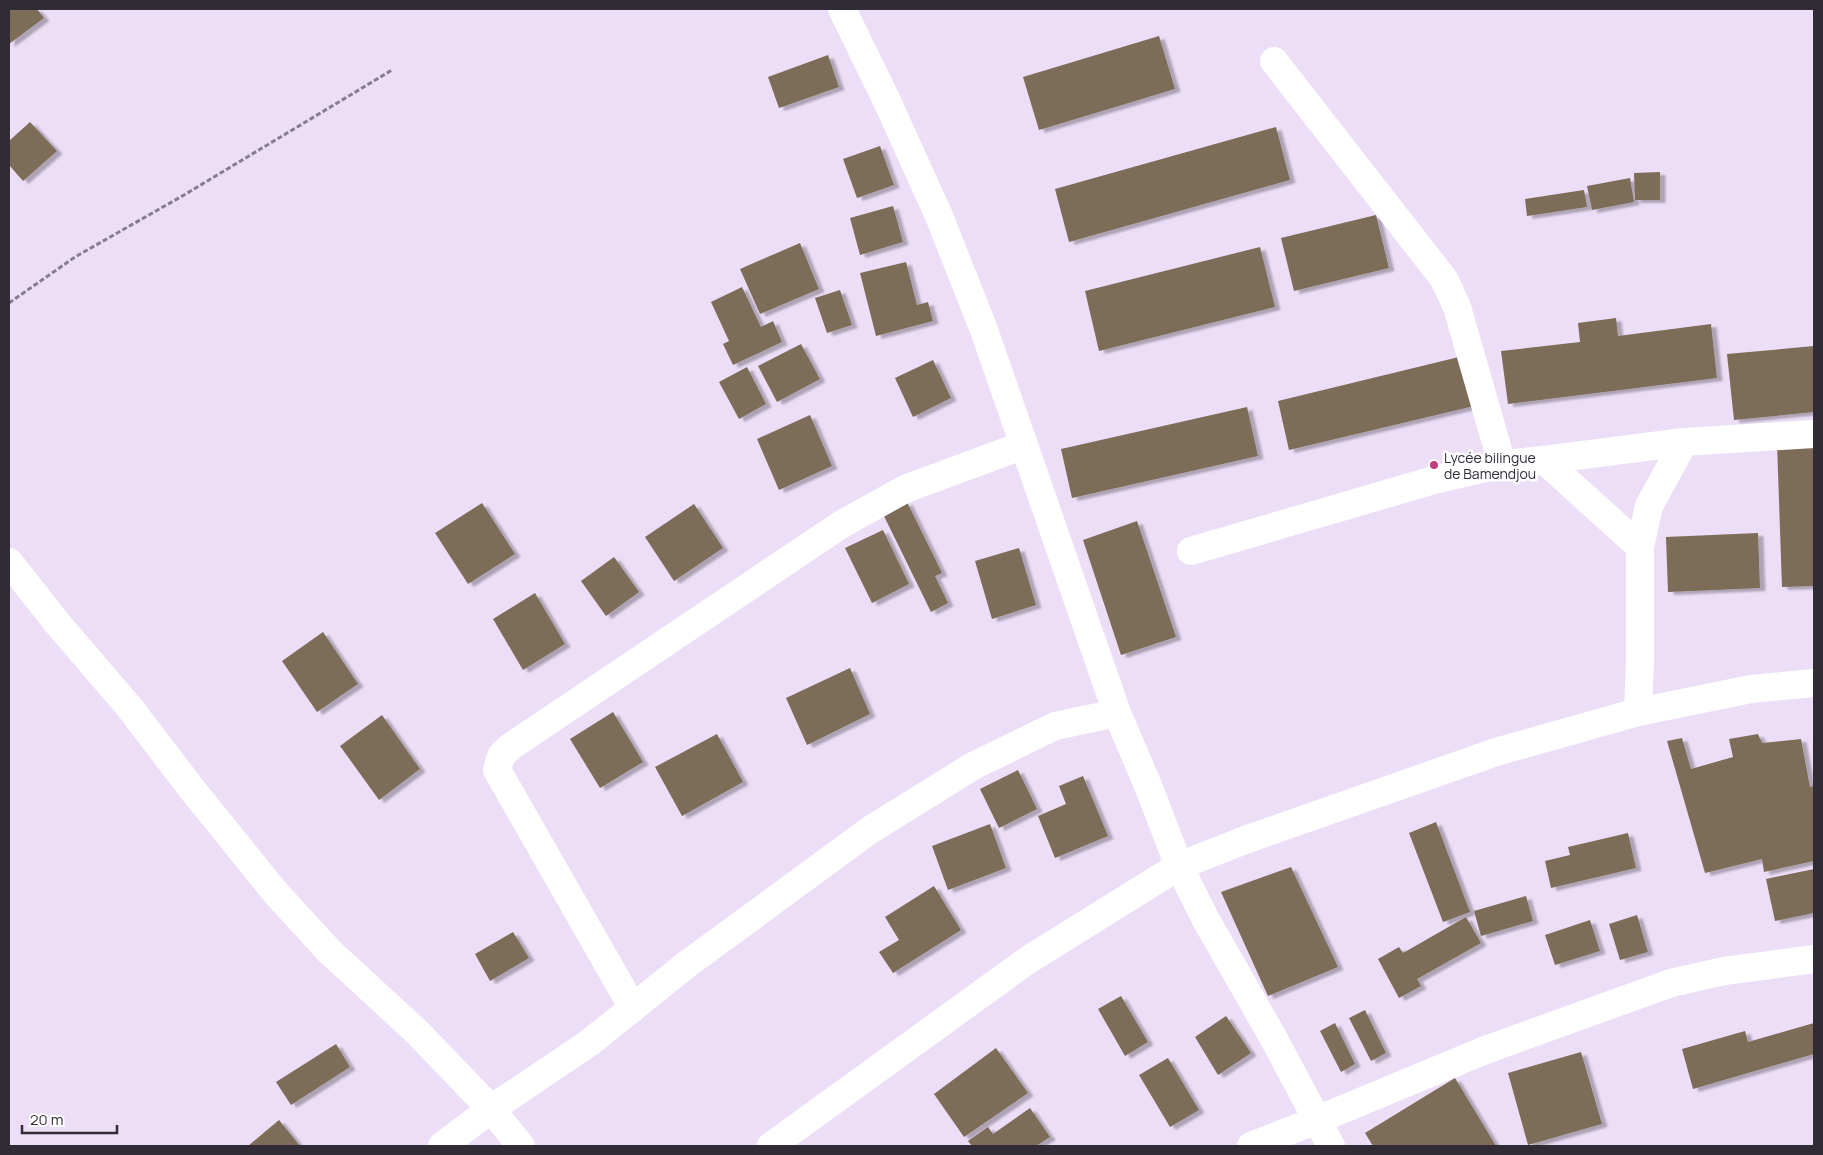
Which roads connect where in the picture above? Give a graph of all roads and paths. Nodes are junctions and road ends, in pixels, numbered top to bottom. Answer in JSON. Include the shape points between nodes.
{"nodes":[{"id":1,"x":842,"y":9,"type":"edge"},
{"id":2,"x":1274,"y":61,"type":"dead end"},
{"id":3,"x":392,"y":70,"type":"dead end"},
{"id":4,"x":9,"y":303,"type":"edge"},
{"id":5,"x":1814,"y":434,"type":"edge"},
{"id":6,"x":1684,"y":442,"type":"junction"},
{"id":7,"x":1024,"y":445,"type":"junction"},
{"id":8,"x":1544,"y":460,"type":"junction"},
{"id":9,"x":1502,"y":464,"type":"junction"},
{"id":10,"x":1640,"y":547,"type":"junction"},
{"id":11,"x":1191,"y":551,"type":"dead end"},
{"id":12,"x":9,"y":562,"type":"edge"},
{"id":13,"x":1814,"y":683,"type":"edge"},
{"id":14,"x":1638,"y":712,"type":"junction"},
{"id":15,"x":1117,"y":713,"type":"junction"},
{"id":16,"x":1179,"y":866,"type":"junction"},
{"id":17,"x":1814,"y":959,"type":"edge"},
{"id":18,"x":633,"y":1008,"type":"junction"},
{"id":19,"x":491,"y":1109,"type":"junction"},
{"id":20,"x":1318,"y":1120,"type":"junction"},
{"id":21,"x":442,"y":1146,"type":"edge"},
{"id":22,"x":521,"y":1146,"type":"edge"},
{"id":23,"x":771,"y":1146,"type":"edge"},
{"id":24,"x":1251,"y":1146,"type":"edge"},
{"id":25,"x":1331,"y":1146,"type":"edge"}],
"edges":[{"from":1,"to":7,"type":"street","via":[[939,216],[984,330]]},
{"from":2,"to":9,"type":"street","via":[[1444,279],[1457,307]]},
{"from":3,"to":4,"type":"path","via":[[75,257]]},
{"from":5,"to":6,"type":"street"},
{"from":6,"to":8,"type":"street"},
{"from":6,"to":10,"type":"street","via":[[1649,506]]},
{"from":7,"to":15,"type":"street"},
{"from":7,"to":18,"type":"street","via":[[905,489],[842,524],[501,756],[497,770]]},
{"from":8,"to":9,"type":"street"},
{"from":8,"to":10,"type":"street"},
{"from":9,"to":11,"type":"street","via":[[1434,480]]},
{"from":10,"to":14,"type":"street"},
{"from":12,"to":19,"type":"street","via":[[130,708],[275,892],[329,951],[417,1032]]},
{"from":13,"to":14,"type":"street","via":[[1751,689]]},
{"from":14,"to":16,"type":"street","via":[[1496,752]]},
{"from":15,"to":16,"type":"street"},
{"from":15,"to":18,"type":"street","via":[[1056,726],[972,766],[870,830],[686,964]]},
{"from":16,"to":20,"type":"street"},
{"from":16,"to":23,"type":"street","via":[[1028,960]]},
{"from":17,"to":20,"type":"street","via":[[1724,970],[1671,984],[1483,1051]]},
{"from":18,"to":19,"type":"street","via":[[589,1043]]},
{"from":19,"to":21,"type":"street"},
{"from":19,"to":22,"type":"street"},
{"from":20,"to":24,"type":"street"},
{"from":20,"to":25,"type":"street"}]}
